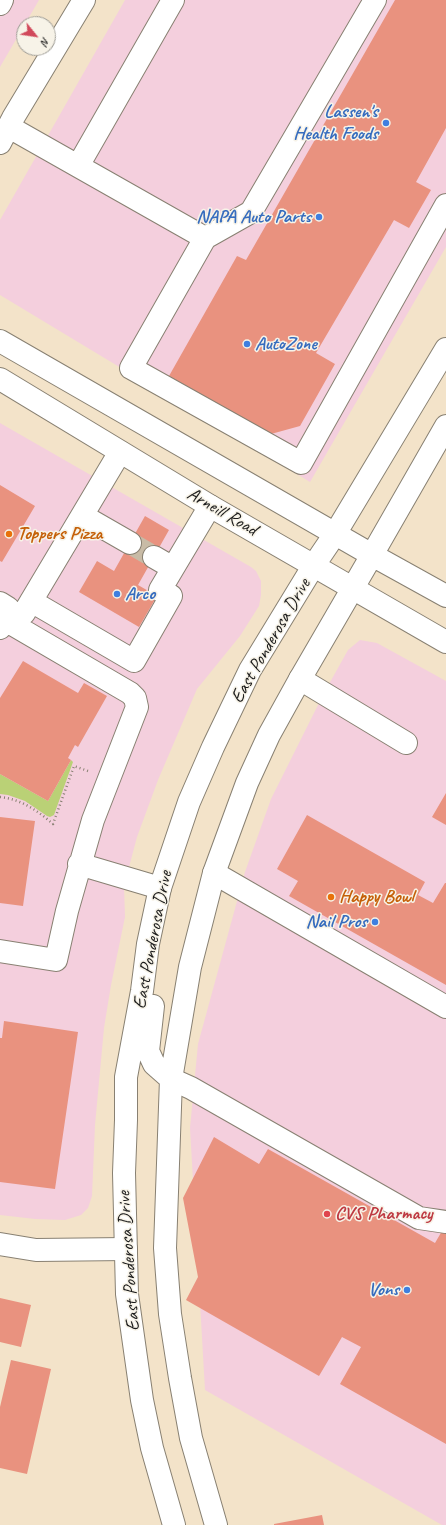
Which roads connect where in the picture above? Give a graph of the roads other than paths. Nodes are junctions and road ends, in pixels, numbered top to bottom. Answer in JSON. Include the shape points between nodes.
{"nodes":[{"id":1,"x":2,"y":0,"type":"edge"},
{"id":2,"x":84,"y":0,"type":"edge"},
{"id":3,"x":173,"y":0,"type":"edge"},
{"id":4,"x":375,"y":0,"type":"edge"},
{"id":5,"x":0,"y":4,"type":"edge"},
{"id":6,"x":6,"y":124,"type":"edge"},
{"id":7,"x":78,"y":166,"type":"junction"},
{"id":8,"x":446,"y":205,"type":"edge"},
{"id":9,"x":205,"y":238,"type":"junction"},
{"id":10,"x":0,"y":341,"type":"edge"},
{"id":11,"x":446,"y":349,"type":"edge"},
{"id":12,"x":0,"y":379,"type":"edge"},
{"id":13,"x":446,"y":426,"type":"edge"},
{"id":14,"x":120,"y":452,"type":"junction"},
{"id":15,"x":210,"y":506,"type":"junction"},
{"id":16,"x":82,"y":516,"type":"junction"},
{"id":17,"x":335,"y":534,"type":"junction"},
{"id":18,"x":130,"y":543,"type":"tunnel mouth"},
{"id":19,"x":372,"y":555,"type":"junction"},
{"id":20,"x":154,"y":557,"type":"tunnel mouth"},
{"id":21,"x":314,"y":565,"type":"junction"},
{"id":22,"x":173,"y":568,"type":"junction"},
{"id":23,"x":353,"y":588,"type":"junction"},
{"id":24,"x":446,"y":596,"type":"edge"},
{"id":25,"x":32,"y":601,"type":"junction"},
{"id":26,"x":5,"y":620,"type":"edge"},
{"id":27,"x":446,"y":642,"type":"edge"},
{"id":28,"x":300,"y":679,"type":"junction"},
{"id":29,"x":406,"y":743,"type":"dead end"},
{"id":30,"x":80,"y":864,"type":"junction"},
{"id":31,"x":214,"y":873,"type":"junction"},
{"id":32,"x":160,"y":888,"type":"junction"},
{"id":33,"x":0,"y":951,"type":"edge"},
{"id":34,"x":142,"y":991,"type":"junction"},
{"id":35,"x":446,"y":1007,"type":"edge"},
{"id":36,"x":171,"y":1080,"type":"junction"},
{"id":37,"x":446,"y":1222,"type":"edge"},
{"id":38,"x":0,"y":1244,"type":"edge"},
{"id":39,"x":126,"y":1249,"type":"junction"},
{"id":40,"x":174,"y":1525,"type":"edge"},
{"id":41,"x":216,"y":1525,"type":"edge"}],
"edges":[{"from":1,"to":5,"type":"main road"},
{"from":2,"to":6,"type":"main road"},
{"from":3,"to":7,"type":"main road"},
{"from":4,"to":9,"type":"main road","via":[[251,212]]},
{"from":6,"to":7,"type":"main road"},
{"from":7,"to":9,"type":"main road"},
{"from":8,"to":9,"type":"main road","via":[[301,462],[131,368]]},
{"from":10,"to":17,"type":"main road","name":"Arneill Road"},
{"from":11,"to":17,"type":"main road","name":"East Ponderosa Drive"},
{"from":12,"to":14,"type":"main road","name":"Arneill Road"},
{"from":13,"to":19,"type":"main road","name":"East Ponderosa Drive"},
{"from":14,"to":15,"type":"main road","name":"Arneill Road"},
{"from":14,"to":16,"type":"main road"},
{"from":15,"to":21,"type":"main road","name":"Arneill Road"},
{"from":15,"to":22,"type":"main road"},
{"from":16,"to":18,"type":"main road"},
{"from":16,"to":25,"type":"main road"},
{"from":17,"to":19,"type":"main road","name":"Arneill Road"},
{"from":17,"to":21,"type":"main road","name":"East Ponderosa Drive"},
{"from":19,"to":23,"type":"main road","name":"East Ponderosa Drive"},
{"from":19,"to":24,"type":"main road","name":"Arneill Road"},
{"from":20,"to":22,"type":"main road"},
{"from":21,"to":23,"type":"main road","name":"Arneill Road"},
{"from":21,"to":32,"type":"main road","name":"East Ponderosa Drive","via":[[250,670],[213,747],[189,802]]},
{"from":22,"to":25,"type":"main road","via":[[160,590],[171,596],[134,661]]},
{"from":23,"to":27,"type":"main road","name":"Arneill Road"},
{"from":23,"to":28,"type":"main road","name":"East Ponderosa Drive"},
{"from":25,"to":26,"type":"main road"},
{"from":26,"to":30,"type":"main road","via":[[130,693],[137,702],[136,712],[109,778]]},
{"from":28,"to":29,"type":"main road"},
{"from":28,"to":31,"type":"main road","name":"East Ponderosa Drive","via":[[269,735],[247,784]]},
{"from":30,"to":32,"type":"main road"},
{"from":30,"to":33,"type":"main road","via":[[66,911],[56,960]]},
{"from":31,"to":35,"type":"main road"},
{"from":31,"to":36,"type":"main road","name":"East Ponderosa Drive","via":[[190,967]]},
{"from":32,"to":34,"type":"main road","name":"East Ponderosa Drive","via":[[148,944]]},
{"from":34,"to":36,"type":"main road","via":[[153,1006],[148,1051],[154,1064]]},
{"from":34,"to":39,"type":"main road","name":"East Ponderosa Drive","via":[[126,1077]]},
{"from":36,"to":37,"type":"main road","via":[[191,1088],[419,1218]]},
{"from":36,"to":41,"type":"main road","name":"East Ponderosa Drive","via":[[165,1248],[170,1314],[191,1438]]},
{"from":38,"to":39,"type":"main road","via":[[36,1250]]},
{"from":39,"to":40,"type":"main road","name":"East Ponderosa Drive","via":[[128,1294],[142,1400],[152,1448]]}]}
